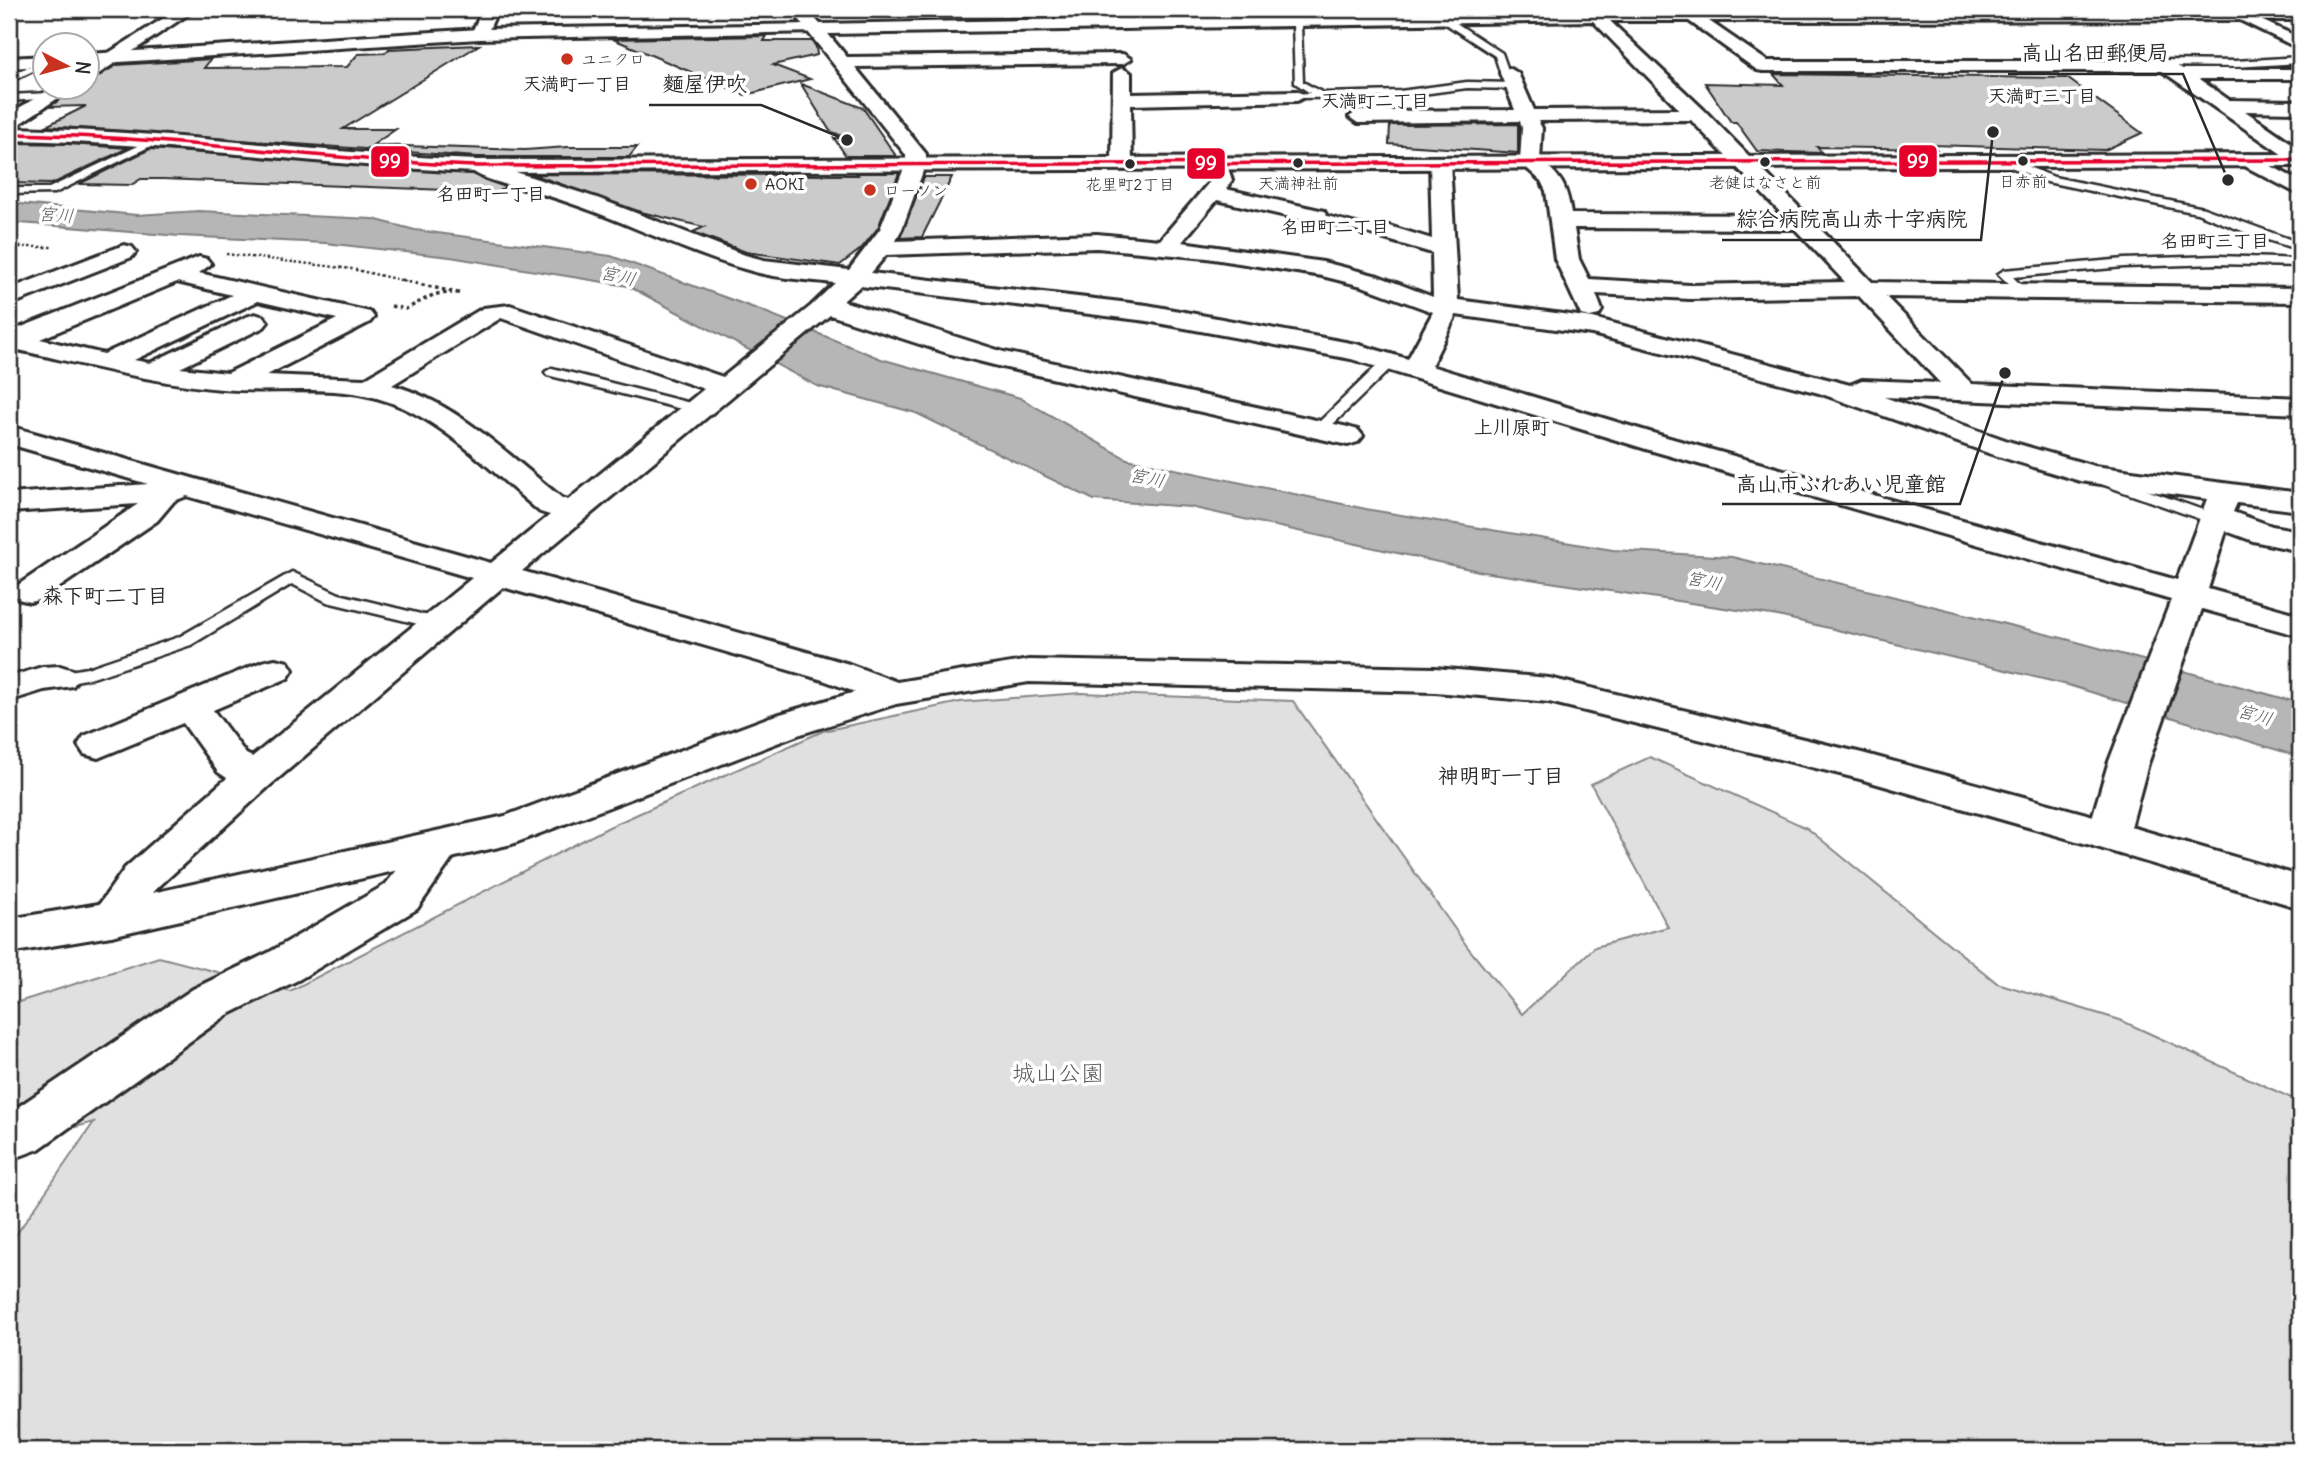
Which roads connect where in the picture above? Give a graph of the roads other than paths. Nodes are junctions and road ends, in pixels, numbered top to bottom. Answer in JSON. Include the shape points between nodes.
{"nodes":[{"id":1,"x":188,"y":9,"type":"edge"},
{"id":2,"x":490,"y":9,"type":"edge"},
{"id":3,"x":800,"y":9,"type":"edge"},
{"id":4,"x":2060,"y":12,"type":"edge"},
{"id":5,"x":2231,"y":12,"type":"edge"},
{"id":6,"x":1289,"y":14,"type":"edge"},
{"id":7,"x":1799,"y":14,"type":"edge"},
{"id":8,"x":2300,"y":15,"type":"edge"},
{"id":9,"x":1120,"y":16,"type":"edge"},
{"id":10,"x":1692,"y":16,"type":"junction"},
{"id":11,"x":1441,"y":17,"type":"junction"},
{"id":12,"x":1597,"y":17,"type":"junction"},
{"id":13,"x":814,"y":29,"type":"junction"},
{"id":14,"x":2095,"y":29,"type":"dead end"},
{"id":15,"x":1820,"y":32,"type":"dead end"},
{"id":16,"x":479,"y":34,"type":"junction"},
{"id":17,"x":2251,"y":40,"type":"dead end"},
{"id":18,"x":2142,"y":42,"type":"dead end"},
{"id":19,"x":2296,"y":42,"type":"edge"},
{"id":20,"x":1839,"y":46,"type":"dead end"},
{"id":21,"x":112,"y":57,"type":"junction"},
{"id":22,"x":102,"y":58,"type":"edge"},
{"id":23,"x":1123,"y":59,"type":"junction"},
{"id":24,"x":2300,"y":61,"type":"edge"},
{"id":25,"x":842,"y":62,"type":"junction"},
{"id":26,"x":32,"y":63,"type":"edge"},
{"id":27,"x":102,"y":63,"type":"edge"},
{"id":28,"x":9,"y":64,"type":"edge"},
{"id":29,"x":1865,"y":66,"type":"junction"},
{"id":30,"x":2168,"y":67,"type":"junction"},
{"id":31,"x":32,"y":68,"type":"edge"},
{"id":32,"x":2300,"y":75,"type":"edge"},
{"id":33,"x":9,"y":79,"type":"edge"},
{"id":34,"x":1512,"y":80,"type":"junction"},
{"id":35,"x":32,"y":95,"type":"edge"},
{"id":36,"x":1297,"y":96,"type":"joint"},
{"id":37,"x":1321,"y":96,"type":"junction"},
{"id":38,"x":9,"y":98,"type":"edge"},
{"id":39,"x":1122,"y":100,"type":"junction"},
{"id":40,"x":41,"y":102,"type":"edge"},
{"id":41,"x":2224,"y":105,"type":"junction"},
{"id":42,"x":2300,"y":106,"type":"edge"},
{"id":43,"x":1696,"y":114,"type":"junction"},
{"id":44,"x":1529,"y":116,"type":"junction"},
{"id":45,"x":1358,"y":117,"type":"dead end"},
{"id":46,"x":9,"y":122,"type":"edge"},
{"id":47,"x":9,"y":134,"type":"edge"},
{"id":48,"x":156,"y":141,"type":"junction"},
{"id":49,"x":2300,"y":159,"type":"edge"},
{"id":50,"x":2248,"y":160,"type":"junction"},
{"id":51,"x":2005,"y":161,"type":"junction"},
{"id":52,"x":1530,"y":162,"type":"junction"},
{"id":53,"x":1744,"y":162,"type":"junction"},
{"id":54,"x":916,"y":163,"type":"junction"},
{"id":55,"x":1220,"y":163,"type":"junction"},
{"id":56,"x":1440,"y":163,"type":"junction"},
{"id":57,"x":1122,"y":164,"type":"junction"},
{"id":58,"x":477,"y":166,"type":"junction"},
{"id":59,"x":2300,"y":189,"type":"edge"},
{"id":60,"x":9,"y":191,"type":"edge"},
{"id":61,"x":1212,"y":192,"type":"junction"},
{"id":62,"x":1316,"y":216,"type":"joint"},
{"id":63,"x":1563,"y":221,"type":"junction"},
{"id":64,"x":1802,"y":222,"type":"junction"},
{"id":65,"x":1386,"y":232,"type":"joint"},
{"id":66,"x":1166,"y":247,"type":"junction"},
{"id":67,"x":2300,"y":247,"type":"edge"},
{"id":68,"x":880,"y":248,"type":"junction"},
{"id":69,"x":1442,"y":249,"type":"junction"},
{"id":70,"x":124,"y":253,"type":"dead end"},
{"id":71,"x":214,"y":258,"type":"dead end"},
{"id":72,"x":2300,"y":263,"type":"edge"},
{"id":73,"x":174,"y":274,"type":"junction"},
{"id":74,"x":854,"y":279,"type":"junction"},
{"id":75,"x":214,"y":284,"type":"junction"},
{"id":76,"x":1581,"y":286,"type":"junction"},
{"id":77,"x":1867,"y":289,"type":"junction"},
{"id":78,"x":2020,"y":290,"type":"junction"},
{"id":79,"x":255,"y":293,"type":"junction"},
{"id":80,"x":2300,"y":295,"type":"edge"},
{"id":81,"x":9,"y":298,"type":"edge"},
{"id":82,"x":176,"y":300,"type":"dead end"},
{"id":83,"x":303,"y":304,"type":"junction"},
{"id":84,"x":1446,"y":306,"type":"junction"},
{"id":85,"x":822,"y":309,"type":"junction"},
{"id":86,"x":1593,"y":326,"type":"junction"},
{"id":87,"x":101,"y":333,"type":"dead end"},
{"id":88,"x":11,"y":341,"type":"edge"},
{"id":89,"x":56,"y":351,"type":"junction"},
{"id":90,"x":108,"y":362,"type":"junction"},
{"id":91,"x":1403,"y":365,"type":"junction"},
{"id":92,"x":156,"y":371,"type":"junction"},
{"id":93,"x":552,"y":372,"type":"dead end"},
{"id":94,"x":228,"y":382,"type":"junction"},
{"id":95,"x":731,"y":384,"type":"junction"},
{"id":96,"x":1829,"y":387,"type":"junction"},
{"id":97,"x":367,"y":389,"type":"junction"},
{"id":98,"x":1965,"y":390,"type":"junction"},
{"id":99,"x":2300,"y":406,"type":"edge"},
{"id":100,"x":697,"y":409,"type":"junction"},
{"id":101,"x":1321,"y":428,"type":"junction"},
{"id":102,"x":9,"y":435,"type":"edge"},
{"id":103,"x":1348,"y":436,"type":"dead end"},
{"id":104,"x":2027,"y":455,"type":"junction"},
{"id":105,"x":202,"y":490,"type":"junction"},
{"id":106,"x":165,"y":492,"type":"junction"},
{"id":107,"x":2300,"y":502,"type":"edge"},
{"id":108,"x":9,"y":503,"type":"edge"},
{"id":109,"x":2218,"y":509,"type":"junction"},
{"id":110,"x":572,"y":512,"type":"junction"},
{"id":111,"x":2300,"y":541,"type":"edge"},
{"id":112,"x":497,"y":575,"type":"junction"},
{"id":113,"x":30,"y":592,"type":"dead end"},
{"id":114,"x":2189,"y":595,"type":"junction"},
{"id":115,"x":439,"y":624,"type":"junction"},
{"id":116,"x":2300,"y":626,"type":"edge"},
{"id":117,"x":275,"y":670,"type":"dead end"},
{"id":118,"x":60,"y":678,"type":"joint"},
{"id":119,"x":9,"y":689,"type":"edge"},
{"id":120,"x":892,"y":693,"type":"junction"},
{"id":121,"x":190,"y":706,"type":"junction"},
{"id":122,"x":98,"y":745,"type":"dead end"},
{"id":123,"x":254,"y":777,"type":"junction"},
{"id":124,"x":2108,"y":835,"type":"junction"},
{"id":125,"x":440,"y":846,"type":"junction"},
{"id":126,"x":2300,"y":892,"type":"edge"},
{"id":127,"x":111,"y":919,"type":"junction"},
{"id":128,"x":9,"y":936,"type":"edge"},
{"id":129,"x":9,"y":1137,"type":"edge"}],
"edges":[{"from":1,"to":21,"type":"main road"},
{"from":2,"to":16,"type":"main road"},
{"from":3,"to":13,"type":"main road"},
{"from":4,"to":5,"type":"main road"},
{"from":4,"to":7,"type":"main road"},
{"from":4,"to":14,"type":"main road"},
{"from":5,"to":8,"type":"main road"},
{"from":5,"to":19,"type":"main road"},
{"from":6,"to":9,"type":"main road"},
{"from":6,"to":11,"type":"main road"},
{"from":6,"to":37,"type":"lane","via":[[1297,24],[1299,83]]},
{"from":7,"to":10,"type":"main road"},
{"from":7,"to":15,"type":"main road"},
{"from":9,"to":13,"type":"main road"},
{"from":9,"to":23,"type":"main road"},
{"from":10,"to":12,"type":"main road"},
{"from":10,"to":29,"type":"main road","via":[[1763,66]]},
{"from":11,"to":12,"type":"main road"},
{"from":11,"to":34,"type":"lane","via":[[1499,55],[1504,73]]},
{"from":12,"to":43,"type":"main road"},
{"from":13,"to":16,"type":"main road"},
{"from":13,"to":25,"type":"main road"},
{"from":16,"to":21,"type":"main road"},
{"from":17,"to":19,"type":"main road"},
{"from":18,"to":30,"type":"main road"},
{"from":20,"to":29,"type":"main road"},
{"from":21,"to":22,"type":"main road"},
{"from":21,"to":27,"type":"main road"},
{"from":23,"to":25,"type":"main road"},
{"from":23,"to":39,"type":"main road"},
{"from":24,"to":30,"type":"lane"},
{"from":25,"to":54,"type":"main road","via":[[916,154]]},
{"from":26,"to":28,"type":"main road"},
{"from":29,"to":30,"type":"main road"},
{"from":30,"to":32,"type":"main road"},
{"from":30,"to":41,"type":"main road"},
{"from":31,"to":33,"type":"lane"},
{"from":34,"to":37,"type":"lane","via":[[1409,93]]},
{"from":34,"to":44,"type":"main road"},
{"from":35,"to":38,"type":"lane"},
{"from":36,"to":37,"type":"lane"},
{"from":36,"to":39,"type":"main road"},
{"from":39,"to":57,"type":"main road"},
{"from":40,"to":46,"type":"main road"},
{"from":41,"to":42,"type":"main road"},
{"from":41,"to":49,"type":"main road"},
{"from":43,"to":44,"type":"main road"},
{"from":43,"to":53,"type":"main road"},
{"from":44,"to":45,"type":"main road"},
{"from":44,"to":52,"type":"main road"},
{"from":47,"to":48,"type":"main road"},
{"from":48,"to":58,"type":"main road","via":[[361,162]]},
{"from":48,"to":60,"type":"lane","via":[[51,191]]},
{"from":49,"to":50,"type":"main road"},
{"from":50,"to":51,"type":"main road"},
{"from":50,"to":59,"type":"main road"},
{"from":51,"to":53,"type":"main road"},
{"from":51,"to":67,"type":"lane","via":[[2051,180],[2200,210]]},
{"from":52,"to":53,"type":"main road"},
{"from":52,"to":56,"type":"main road"},
{"from":52,"to":63,"type":"main road","via":[[1549,177],[1557,191]]},
{"from":53,"to":64,"type":"main road"},
{"from":54,"to":57,"type":"main road"},
{"from":54,"to":58,"type":"main road"},
{"from":54,"to":68,"type":"main road"},
{"from":55,"to":56,"type":"main road"},
{"from":55,"to":57,"type":"main road"},
{"from":55,"to":61,"type":"main road","via":[[1222,180]]},
{"from":56,"to":69,"type":"main road"},
{"from":58,"to":74,"type":"main road","via":[[565,194],[734,260]]},
{"from":61,"to":62,"type":"main road"},
{"from":61,"to":66,"type":"main road"},
{"from":62,"to":65,"type":"lane"},
{"from":63,"to":64,"type":"main road"},
{"from":63,"to":76,"type":"main road","via":[[1567,260]]},
{"from":64,"to":77,"type":"main road"},
{"from":65,"to":69,"type":"main road"},
{"from":66,"to":68,"type":"main road","via":[[1097,241]]},
{"from":66,"to":84,"type":"main road","via":[[1323,269]]},
{"from":68,"to":74,"type":"main road"},
{"from":69,"to":84,"type":"main road"},
{"from":70,"to":81,"type":"main road"},
{"from":71,"to":73,"type":"main road"},
{"from":72,"to":78,"type":"lane","via":[[2124,263],[2004,274]]},
{"from":73,"to":75,"type":"main road"},
{"from":73,"to":88,"type":"main road"},
{"from":74,"to":85,"type":"main road"},
{"from":74,"to":91,"type":"main road","via":[[1147,313],[1316,343]]},
{"from":75,"to":79,"type":"main road"},
{"from":75,"to":82,"type":"main road"},
{"from":76,"to":77,"type":"main road","via":[[1690,292]]},
{"from":76,"to":86,"type":"main road"},
{"from":77,"to":78,"type":"main road"},
{"from":77,"to":98,"type":"main road"},
{"from":78,"to":80,"type":"main road"},
{"from":79,"to":83,"type":"main road"},
{"from":79,"to":90,"type":"main road"},
{"from":83,"to":92,"type":"main road","via":[[280,310]]},
{"from":83,"to":94,"type":"main road","via":[[361,317]]},
{"from":84,"to":86,"type":"main road"},
{"from":84,"to":91,"type":"main road"},
{"from":85,"to":95,"type":"main road"},
{"from":85,"to":101,"type":"main road","via":[[841,308],[1002,359]]},
{"from":86,"to":96,"type":"main road"},
{"from":87,"to":89,"type":"main road"},
{"from":88,"to":89,"type":"main road"},
{"from":89,"to":90,"type":"main road"},
{"from":90,"to":92,"type":"main road"},
{"from":91,"to":101,"type":"lane"},
{"from":91,"to":114,"type":"main road","via":[[1656,443]]},
{"from":92,"to":94,"type":"main road"},
{"from":93,"to":100,"type":"lane"},
{"from":94,"to":97,"type":"main road"},
{"from":95,"to":97,"type":"main road","via":[[500,313]]},
{"from":95,"to":100,"type":"main road"},
{"from":96,"to":98,"type":"main road"},
{"from":96,"to":104,"type":"main road"},
{"from":97,"to":110,"type":"main road","via":[[396,395],[435,415],[551,505]]},
{"from":98,"to":99,"type":"main road"},
{"from":98,"to":104,"type":"main road"},
{"from":100,"to":110,"type":"main road"},
{"from":101,"to":103,"type":"main road"},
{"from":102,"to":105,"type":"main road"},
{"from":104,"to":109,"type":"main road"},
{"from":105,"to":106,"type":"main road"},
{"from":105,"to":112,"type":"main road"},
{"from":106,"to":108,"type":"main road"},
{"from":106,"to":113,"type":"main road","via":[[146,514]]},
{"from":107,"to":109,"type":"main road"},
{"from":109,"to":111,"type":"main road","via":[[2264,534]]},
{"from":109,"to":114,"type":"main road"},
{"from":110,"to":112,"type":"main road"},
{"from":112,"to":115,"type":"main road"},
{"from":112,"to":120,"type":"main road","via":[[836,672]]},
{"from":114,"to":116,"type":"main road"},
{"from":114,"to":124,"type":"main road","via":[[2128,764]]},
{"from":115,"to":118,"type":"lane","via":[[346,602],[292,577],[184,641],[90,673]]},
{"from":115,"to":123,"type":"main road"},
{"from":117,"to":121,"type":"main road"},
{"from":118,"to":119,"type":"main road"},
{"from":120,"to":124,"type":"main road","via":[[1029,671],[1435,680],[1549,690],[1862,766]]},
{"from":120,"to":125,"type":"main road","via":[[784,726],[512,829]]},
{"from":121,"to":122,"type":"main road"},
{"from":121,"to":123,"type":"main road","via":[[232,763]]},
{"from":123,"to":127,"type":"main road","via":[[141,879]]},
{"from":124,"to":126,"type":"main road"},
{"from":125,"to":127,"type":"main road"},
{"from":125,"to":129,"type":"main road","via":[[401,897],[284,966],[210,1002]]},
{"from":127,"to":128,"type":"main road"}]}
